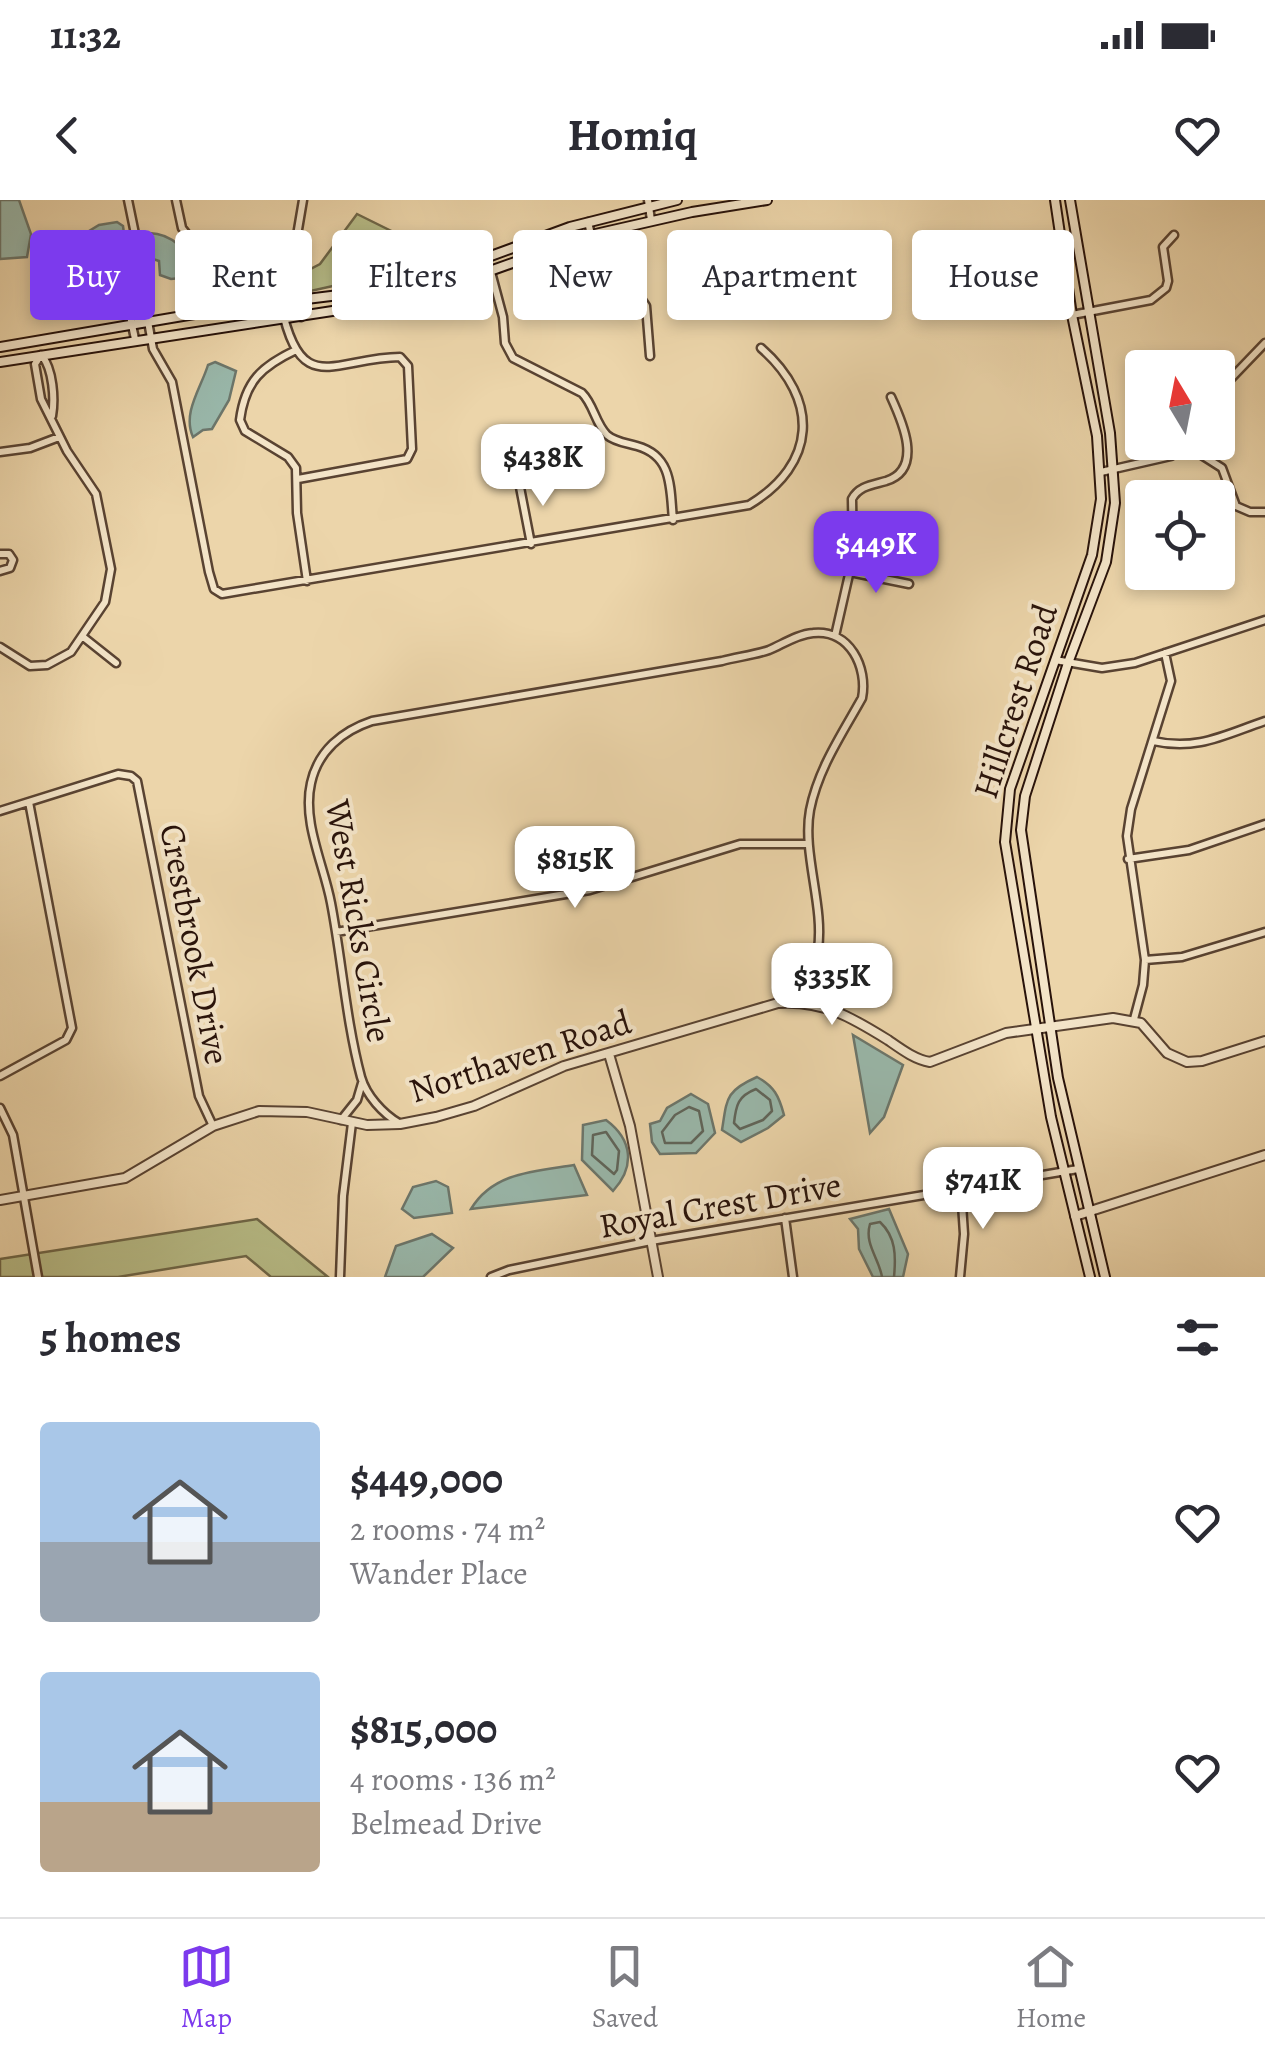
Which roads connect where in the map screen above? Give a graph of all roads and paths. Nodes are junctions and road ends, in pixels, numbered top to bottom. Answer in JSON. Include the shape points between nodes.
{"nodes":[{"id":1,"x":128,"y":200,"type":"edge"},
{"id":2,"x":176,"y":200,"type":"edge"},
{"id":3,"x":303,"y":200,"type":"edge"},
{"id":4,"x":677,"y":200,"type":"edge"},
{"id":5,"x":767,"y":200,"type":"edge"},
{"id":6,"x":1054,"y":200,"type":"edge"},
{"id":7,"x":1070,"y":200,"type":"edge"},
{"id":8,"x":648,"y":203,"type":"edge"},
{"id":9,"x":652,"y":220,"type":"junction"},
{"id":10,"x":588,"y":221,"type":"junction"},
{"id":11,"x":132,"y":230,"type":"edge"},
{"id":12,"x":184,"y":230,"type":"edge"},
{"id":13,"x":298,"y":230,"type":"edge"},
{"id":14,"x":590,"y":230,"type":"edge"},
{"id":15,"x":611,"y":230,"type":"edge"},
{"id":16,"x":1059,"y":230,"type":"edge"},
{"id":17,"x":1174,"y":236,"type":"dead end"},
{"id":18,"x":493,"y":255,"type":"edge"},
{"id":19,"x":493,"y":280,"type":"edge"},
{"id":20,"x":1087,"y":313,"type":"junction"},
{"id":21,"x":1074,"y":315,"type":"edge"},
{"id":22,"x":175,"y":317,"type":"edge"},
{"id":23,"x":647,"y":318,"type":"edge"},
{"id":24,"x":132,"y":320,"type":"edge"},
{"id":25,"x":284,"y":320,"type":"joint"},
{"id":26,"x":1073,"y":320,"type":"edge"},
{"id":27,"x":149,"y":321,"type":"junction"},
{"id":28,"x":133,"y":324,"type":"junction"},
{"id":29,"x":151,"y":337,"type":"junction"},
{"id":30,"x":39,"y":340,"type":"junction"},
{"id":31,"x":135,"y":340,"type":"junction"},
{"id":32,"x":1265,"y":343,"type":"edge"},
{"id":33,"x":0,"y":347,"type":"edge"},
{"id":34,"x":761,"y":348,"type":"dead end"},
{"id":35,"x":296,"y":350,"type":"junction"},
{"id":36,"x":41,"y":356,"type":"junction"},
{"id":37,"x":650,"y":356,"type":"dead end"},
{"id":38,"x":0,"y":362,"type":"edge"},
{"id":39,"x":1235,"y":374,"type":"edge"},
{"id":40,"x":891,"y":397,"type":"dead end"},
{"id":41,"x":60,"y":438,"type":"junction"},
{"id":42,"x":0,"y":452,"type":"edge"},
{"id":43,"x":1158,"y":460,"type":"edge"},
{"id":44,"x":1211,"y":460,"type":"edge"},
{"id":45,"x":1114,"y":470,"type":"junction"},
{"id":46,"x":1101,"y":472,"type":"junction"},
{"id":47,"x":298,"y":479,"type":"junction"},
{"id":48,"x":519,"y":482,"type":"dead end"},
{"id":49,"x":1265,"y":512,"type":"edge"},
{"id":50,"x":673,"y":520,"type":"junction"},
{"id":51,"x":531,"y":544,"type":"junction"},
{"id":52,"x":0,"y":554,"type":"edge"},
{"id":53,"x":0,"y":571,"type":"edge"},
{"id":54,"x":850,"y":572,"type":"junction"},
{"id":55,"x":307,"y":581,"type":"junction"},
{"id":56,"x":908,"y":584,"type":"dead end"},
{"id":57,"x":1265,"y":620,"type":"edge"},
{"id":58,"x":82,"y":636,"type":"junction"},
{"id":59,"x":836,"y":636,"type":"junction"},
{"id":60,"x":0,"y":647,"type":"edge"},
{"id":61,"x":1165,"y":653,"type":"junction"},
{"id":62,"x":1054,"y":659,"type":"junction"},
{"id":63,"x":116,"y":662,"type":"dead end"},
{"id":64,"x":1068,"y":663,"type":"junction"},
{"id":65,"x":1265,"y":721,"type":"edge"},
{"id":66,"x":1153,"y":741,"type":"junction"},
{"id":67,"x":29,"y":802,"type":"junction"},
{"id":68,"x":0,"y":811,"type":"edge"},
{"id":69,"x":1265,"y":824,"type":"edge"},
{"id":70,"x":807,"y":844,"type":"junction"},
{"id":71,"x":1128,"y":859,"type":"junction"},
{"id":72,"x":336,"y":932,"type":"junction"},
{"id":73,"x":1265,"y":932,"type":"edge"},
{"id":74,"x":1145,"y":960,"type":"junction"},
{"id":75,"x":816,"y":962,"type":"junction"},
{"id":76,"x":778,"y":1003,"type":"junction"},
{"id":77,"x":834,"y":1008,"type":"junction"},
{"id":78,"x":1134,"y":1019,"type":"junction"},
{"id":79,"x":1050,"y":1026,"type":"junction"},
{"id":80,"x":1034,"y":1028,"type":"junction"},
{"id":81,"x":1265,"y":1041,"type":"edge"},
{"id":82,"x":610,"y":1054,"type":"junction"},
{"id":83,"x":0,"y":1076,"type":"edge"},
{"id":84,"x":362,"y":1080,"type":"junction"},
{"id":85,"x":0,"y":1108,"type":"edge"},
{"id":86,"x":341,"y":1120,"type":"junction"},
{"id":87,"x":352,"y":1123,"type":"junction"},
{"id":88,"x":400,"y":1124,"type":"junction"},
{"id":89,"x":213,"y":1126,"type":"junction"},
{"id":90,"x":1265,"y":1155,"type":"edge"},
{"id":91,"x":1078,"y":1169,"type":"junction"},
{"id":92,"x":1064,"y":1171,"type":"junction"},
{"id":93,"x":961,"y":1189,"type":"junction"},
{"id":94,"x":24,"y":1196,"type":"junction"},
{"id":95,"x":0,"y":1200,"type":"edge"},
{"id":96,"x":1088,"y":1211,"type":"junction"},
{"id":97,"x":1075,"y":1216,"type":"junction"},
{"id":98,"x":785,"y":1218,"type":"junction"},
{"id":99,"x":651,"y":1241,"type":"junction"},
{"id":100,"x":38,"y":1277,"type":"edge"},
{"id":101,"x":340,"y":1277,"type":"edge"},
{"id":102,"x":491,"y":1277,"type":"edge"},
{"id":103,"x":658,"y":1277,"type":"edge"},
{"id":104,"x":793,"y":1277,"type":"edge"},
{"id":105,"x":960,"y":1277,"type":"edge"},
{"id":106,"x":1090,"y":1277,"type":"edge"},
{"id":107,"x":1105,"y":1277,"type":"edge"}],
"edges":[{"from":1,"to":11,"type":"street"},
{"from":2,"to":12,"type":"street"},
{"from":3,"to":13,"type":"street"},
{"from":4,"to":8,"type":"main road"},
{"from":5,"to":9,"type":"main road"},
{"from":6,"to":16,"type":"main road","name":"Hillcrest Road"},
{"from":7,"to":20,"type":"main road","name":"Hillcrest Road"},
{"from":8,"to":9,"type":"street"},
{"from":8,"to":10,"type":"main road"},
{"from":9,"to":15,"type":"main road"},
{"from":10,"to":14,"type":"street"},
{"from":10,"to":18,"type":"main road"},
{"from":17,"to":20,"type":"street","via":[[1163,247],[1168,281],[1160,294]]},
{"from":19,"to":50,"type":"street","via":[[508,351],[517,362],[582,393],[610,437],[657,455],[668,472]]},
{"from":20,"to":21,"type":"street"},
{"from":20,"to":45,"type":"main road","name":"Hillcrest Road"},
{"from":22,"to":27,"type":"main road"},
{"from":23,"to":37,"type":"street"},
{"from":24,"to":28,"type":"street"},
{"from":25,"to":29,"type":"main road"},
{"from":25,"to":35,"type":"street"},
{"from":26,"to":46,"type":"main road","name":"Hillcrest Road"},
{"from":27,"to":28,"type":"main road"},
{"from":27,"to":29,"type":"street"},
{"from":28,"to":30,"type":"main road"},
{"from":28,"to":31,"type":"street"},
{"from":29,"to":31,"type":"main road"},
{"from":29,"to":55,"type":"street","via":[[172,382],[214,588],[226,594]]},
{"from":30,"to":33,"type":"main road"},
{"from":30,"to":36,"type":"main road"},
{"from":31,"to":36,"type":"main road"},
{"from":32,"to":39,"type":"street"},
{"from":34,"to":50,"type":"street","via":[[798,395],[797,460],[775,490],[749,506]]},
{"from":35,"to":47,"type":"street","via":[[258,374],[240,420],[245,431],[293,462]]},
{"from":35,"to":47,"type":"street","via":[[321,367],[404,360],[412,449],[402,461]]},
{"from":36,"to":38,"type":"main road"},
{"from":36,"to":41,"type":"street"},
{"from":40,"to":54,"type":"street","via":[[904,426],[906,460],[898,475],[860,489],[852,499]]},
{"from":41,"to":42,"type":"street"},
{"from":41,"to":58,"type":"street","via":[[96,494],[111,569],[107,596]]},
{"from":43,"to":45,"type":"street"},
{"from":44,"to":49,"type":"street","via":[[1222,468],[1236,506]]},
{"from":45,"to":46,"type":"street"},
{"from":45,"to":64,"type":"main road","name":"Hillcrest Road","via":[[1106,562]]},
{"from":46,"to":62,"type":"main road","name":"Hillcrest Road","via":[[1092,554]]},
{"from":47,"to":55,"type":"street"},
{"from":48,"to":51,"type":"street"},
{"from":50,"to":51,"type":"street"},
{"from":51,"to":55,"type":"street"},
{"from":52,"to":53,"type":"street","via":[[13,560]]},
{"from":54,"to":56,"type":"street"},
{"from":54,"to":59,"type":"street"},
{"from":57,"to":61,"type":"street"},
{"from":58,"to":60,"type":"street","via":[[71,652],[47,665],[30,666]]},
{"from":58,"to":63,"type":"street"},
{"from":59,"to":70,"type":"street","via":[[859,660],[864,687],[814,792]]},
{"from":59,"to":72,"type":"street","name":"West Ricks Circle","via":[[810,633],[761,652],[372,720],[343,734],[314,770],[308,804]]},
{"from":61,"to":64,"type":"street","via":[[1102,668]]},
{"from":61,"to":66,"type":"street","via":[[1171,681]]},
{"from":62,"to":64,"type":"street"},
{"from":62,"to":80,"type":"main road","name":"Hillcrest Road","via":[[1010,790],[1004,829]]},
{"from":64,"to":79,"type":"main road","name":"Hillcrest Road","via":[[1020,818]]},
{"from":65,"to":66,"type":"street","via":[[1194,745]]},
{"from":66,"to":71,"type":"street","via":[[1131,809]]},
{"from":67,"to":68,"type":"street"},
{"from":67,"to":83,"type":"street","via":[[72,1028],[66,1040]]},
{"from":67,"to":89,"type":"street","name":"Crestbrook Drive","via":[[126,774],[139,786],[199,1096]]},
{"from":69,"to":71,"type":"street","via":[[1189,850]]},
{"from":70,"to":72,"type":"street","via":[[718,848],[590,890]]},
{"from":70,"to":75,"type":"street","via":[[819,918]]},
{"from":71,"to":74,"type":"street"},
{"from":72,"to":84,"type":"street","name":"West Ricks Circle"},
{"from":73,"to":74,"type":"street","via":[[1182,957]]},
{"from":74,"to":78,"type":"street"},
{"from":75,"to":76,"type":"street","via":[[800,988]]},
{"from":75,"to":77,"type":"street"},
{"from":76,"to":77,"type":"main road","name":"Northaven Road"},
{"from":76,"to":82,"type":"main road","name":"Northaven Road"},
{"from":77,"to":80,"type":"main road","name":"Northaven Road","via":[[930,1062]]},
{"from":78,"to":79,"type":"main road","name":"Northaven Road"},
{"from":78,"to":81,"type":"main road","via":[[1172,1057],[1187,1062]]},
{"from":79,"to":80,"type":"main road","name":"Northaven Road"},
{"from":79,"to":91,"type":"main road","name":"Hillcrest Road"},
{"from":80,"to":92,"type":"main road","name":"Hillcrest Road"},
{"from":82,"to":88,"type":"main road","name":"Northaven Road","via":[[544,1073],[474,1106]]},
{"from":82,"to":99,"type":"main road"},
{"from":84,"to":86,"type":"street","name":"West Ricks Circle"},
{"from":84,"to":88,"type":"street","name":"West Ricks Circle"},
{"from":85,"to":94,"type":"street","via":[[13,1135]]},
{"from":86,"to":87,"type":"main road","name":"Northaven Road"},
{"from":86,"to":89,"type":"main road","name":"Northaven Road","via":[[271,1110]]},
{"from":87,"to":88,"type":"main road","name":"Northaven Road"},
{"from":87,"to":101,"type":"street"},
{"from":89,"to":94,"type":"main road","name":"Northaven Road","via":[[125,1178]]},
{"from":90,"to":96,"type":"main road"},
{"from":91,"to":92,"type":"street","name":"Royal Crest Drive"},
{"from":91,"to":96,"type":"main road","name":"Hillcrest Road"},
{"from":92,"to":93,"type":"street","name":"Royal Crest Drive"},
{"from":92,"to":97,"type":"main road","name":"Hillcrest Road"},
{"from":93,"to":98,"type":"street","name":"Royal Crest Drive"},
{"from":93,"to":105,"type":"street"},
{"from":94,"to":95,"type":"main road","name":"Northaven Road"},
{"from":94,"to":100,"type":"street"},
{"from":96,"to":97,"type":"main road"},
{"from":96,"to":107,"type":"main road","name":"Hillcrest Road"},
{"from":97,"to":106,"type":"main road","name":"Hillcrest Road"},
{"from":98,"to":99,"type":"street","name":"Royal Crest Drive"},
{"from":98,"to":104,"type":"street"},
{"from":99,"to":102,"type":"street","name":"Royal Crest Drive"},
{"from":99,"to":103,"type":"main road"}]}
